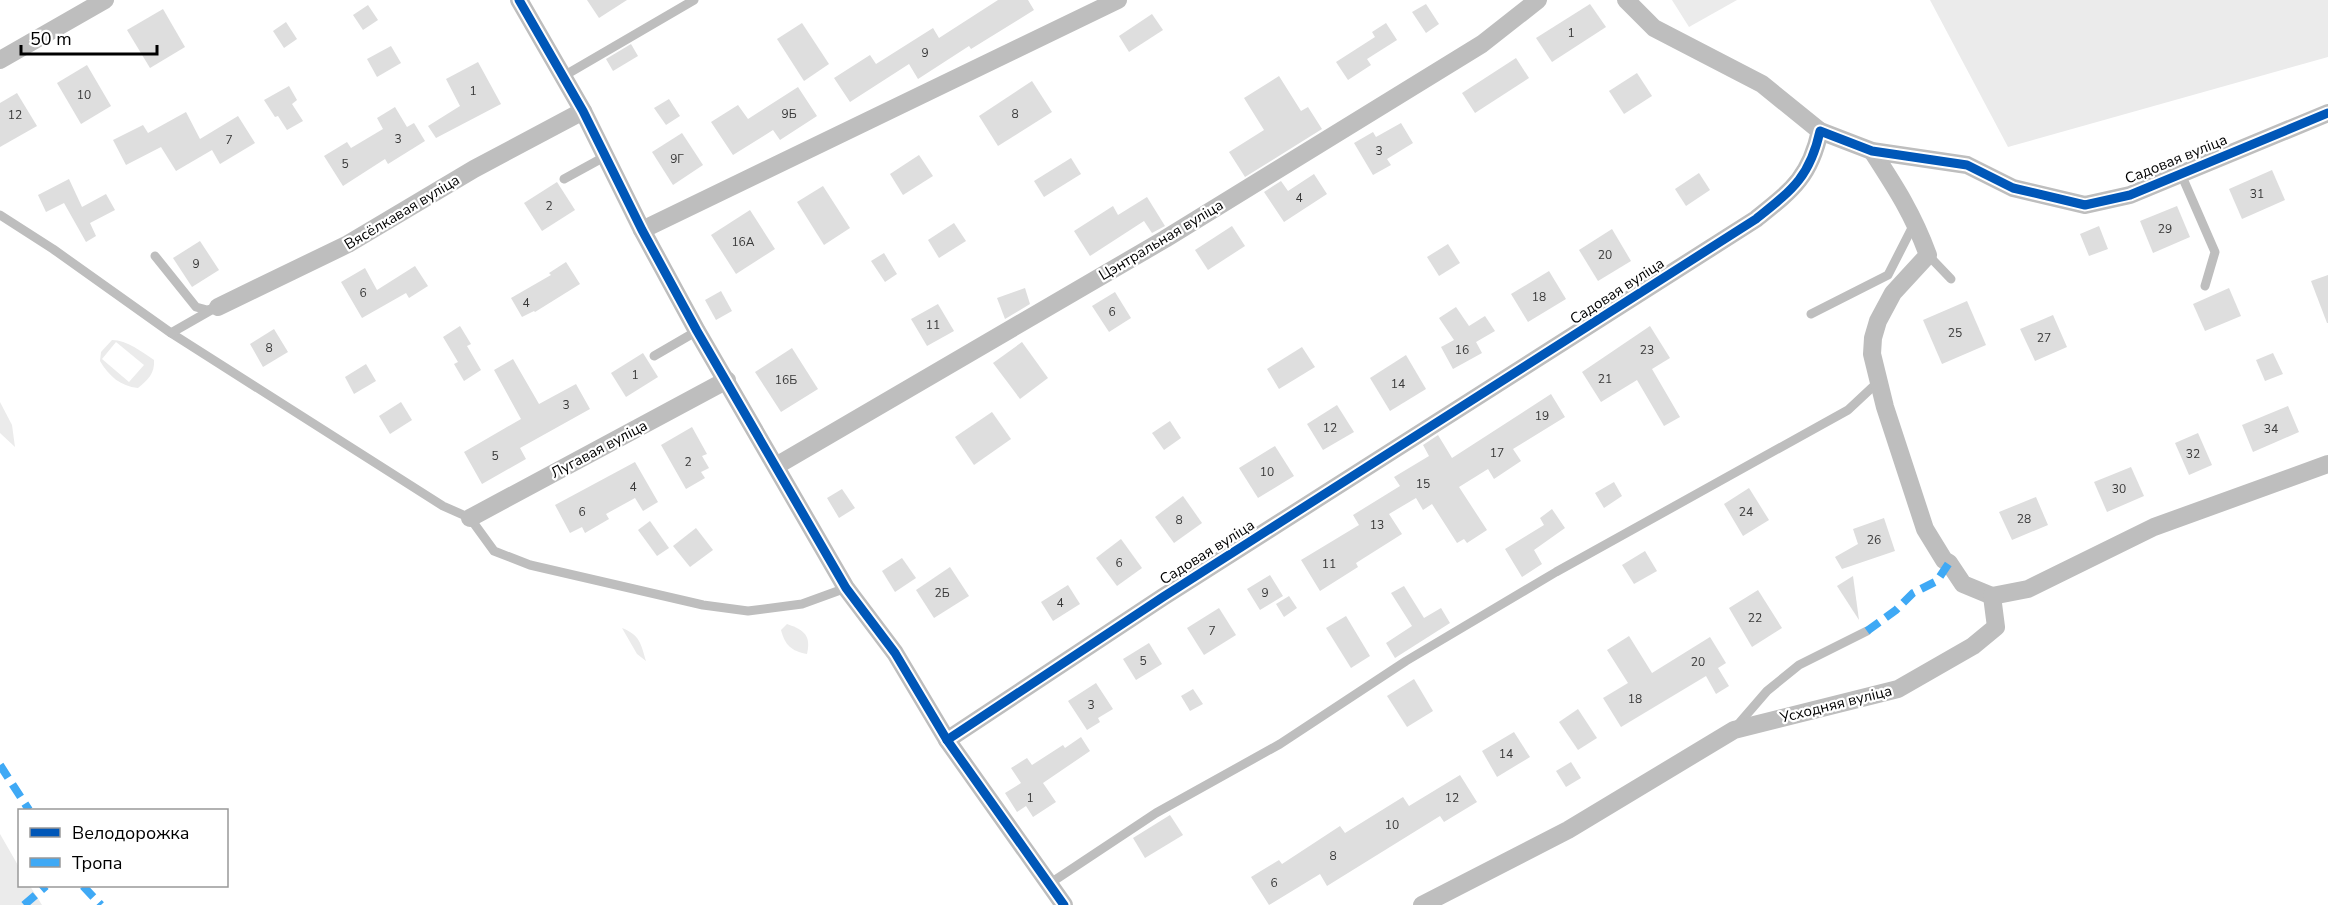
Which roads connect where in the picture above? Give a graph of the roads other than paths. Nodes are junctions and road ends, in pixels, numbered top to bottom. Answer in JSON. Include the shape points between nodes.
{"nodes":[{"id":1,"x":105,"y":0,"type":"edge"},
{"id":2,"x":519,"y":0,"type":"edge"},
{"id":3,"x":694,"y":0,"type":"edge"},
{"id":4,"x":1118,"y":0,"type":"edge"},
{"id":5,"x":1538,"y":0,"type":"edge"},
{"id":6,"x":1626,"y":0,"type":"edge"},
{"id":7,"x":0,"y":60,"type":"edge"},
{"id":8,"x":562,"y":77,"type":"junction"},
{"id":9,"x":583,"y":111,"type":"junction"},
{"id":10,"x":2328,"y":113,"type":"edge"},
{"id":11,"x":1820,"y":131,"type":"junction"},
{"id":12,"x":1872,"y":151,"type":"junction"},
{"id":13,"x":606,"y":156,"type":"junction"},
{"id":14,"x":2181,"y":174,"type":"junction"},
{"id":15,"x":564,"y":179,"type":"dead end"},
{"id":16,"x":0,"y":215,"type":"edge"},
{"id":17,"x":1915,"y":221,"type":"junction"},
{"id":18,"x":642,"y":230,"type":"junction"},
{"id":19,"x":1928,"y":255,"type":"junction"},
{"id":20,"x":155,"y":256,"type":"dead end"},
{"id":21,"x":1951,"y":279,"type":"dead end"},
{"id":22,"x":2205,"y":286,"type":"dead end"},
{"id":23,"x":218,"y":307,"type":"junction"},
{"id":24,"x":1811,"y":314,"type":"dead end"},
{"id":25,"x":697,"y":331,"type":"junction"},
{"id":26,"x":171,"y":333,"type":"junction"},
{"id":27,"x":654,"y":356,"type":"dead end"},
{"id":28,"x":727,"y":380,"type":"junction"},
{"id":29,"x":1878,"y":382,"type":"junction"},
{"id":30,"x":2328,"y":464,"type":"edge"},
{"id":31,"x":776,"y":466,"type":"junction"},
{"id":32,"x":470,"y":518,"type":"junction"},
{"id":33,"x":846,"y":588,"type":"junction"},
{"id":34,"x":1992,"y":596,"type":"junction"},
{"id":35,"x":1867,"y":631,"type":"dead end"},
{"id":36,"x":1734,"y":730,"type":"junction"},
{"id":37,"x":947,"y":740,"type":"junction"},
{"id":38,"x":1049,"y":884,"type":"junction"},
{"id":39,"x":1064,"y":905,"type":"edge"},
{"id":40,"x":1422,"y":905,"type":"edge"}],
"edges":[{"from":1,"to":7,"type":"street"},
{"from":2,"to":8,"type":"street"},
{"from":3,"to":8,"type":"lane"},
{"from":4,"to":18,"type":"street"},
{"from":5,"to":31,"type":"street","name":"Цэнтральная вуліца","via":[[1482,44],[1165,239]]},
{"from":6,"to":11,"type":"street","via":[[1654,28],[1762,84]]},
{"from":8,"to":9,"type":"street"},
{"from":9,"to":13,"type":"street"},
{"from":9,"to":23,"type":"street","name":"Вясёлкавая вуліца","via":[[474,169],[348,244]]},
{"from":10,"to":14,"type":"street","name":"Садовая вуліца"},
{"from":11,"to":12,"type":"street","name":"Садовая вуліца"},
{"from":11,"to":37,"type":"street","name":"Садовая вуліца","via":[[1808,169],[1785,196],[1756,219],[1163,597]]},
{"from":12,"to":14,"type":"street","name":"Садовая вуліца","via":[[1967,165],[2013,188],[2085,205],[2130,195]]},
{"from":12,"to":17,"type":"street"},
{"from":13,"to":15,"type":"lane"},
{"from":13,"to":18,"type":"street"},
{"from":14,"to":22,"type":"lane","via":[[2215,252]]},
{"from":16,"to":26,"type":"lane"},
{"from":17,"to":19,"type":"street"},
{"from":17,"to":24,"type":"lane","via":[[1888,275]]},
{"from":18,"to":25,"type":"street"},
{"from":19,"to":21,"type":"lane"},
{"from":19,"to":29,"type":"street","via":[[1893,293],[1878,321],[1872,354]]},
{"from":20,"to":23,"type":"lane","via":[[196,307]]},
{"from":23,"to":26,"type":"lane"},
{"from":25,"to":27,"type":"lane"},
{"from":25,"to":28,"type":"street"},
{"from":26,"to":32,"type":"lane","via":[[443,506]]},
{"from":28,"to":31,"type":"street"},
{"from":28,"to":32,"type":"street","name":"Лугавая вуліца"},
{"from":29,"to":34,"type":"street","via":[[1924,529],[1963,584]]},
{"from":29,"to":38,"type":"lane","via":[[1848,410],[1406,660],[1280,744],[1156,813]]},
{"from":30,"to":34,"type":"street","via":[[2154,527],[2028,589]]},
{"from":31,"to":33,"type":"street"},
{"from":32,"to":33,"type":"lane","via":[[494,551],[530,565],[703,605],[748,610],[802,604]]},
{"from":33,"to":37,"type":"street","via":[[895,653]]},
{"from":34,"to":36,"type":"street","name":"Усходняя вуліца","via":[[1996,627],[1973,646],[1898,689]]},
{"from":35,"to":36,"type":"lane","via":[[1799,664],[1767,691]]},
{"from":36,"to":40,"type":"street","name":"Усходняя вуліца","via":[[1568,830]]},
{"from":37,"to":38,"type":"street"},
{"from":38,"to":39,"type":"street"}]}
